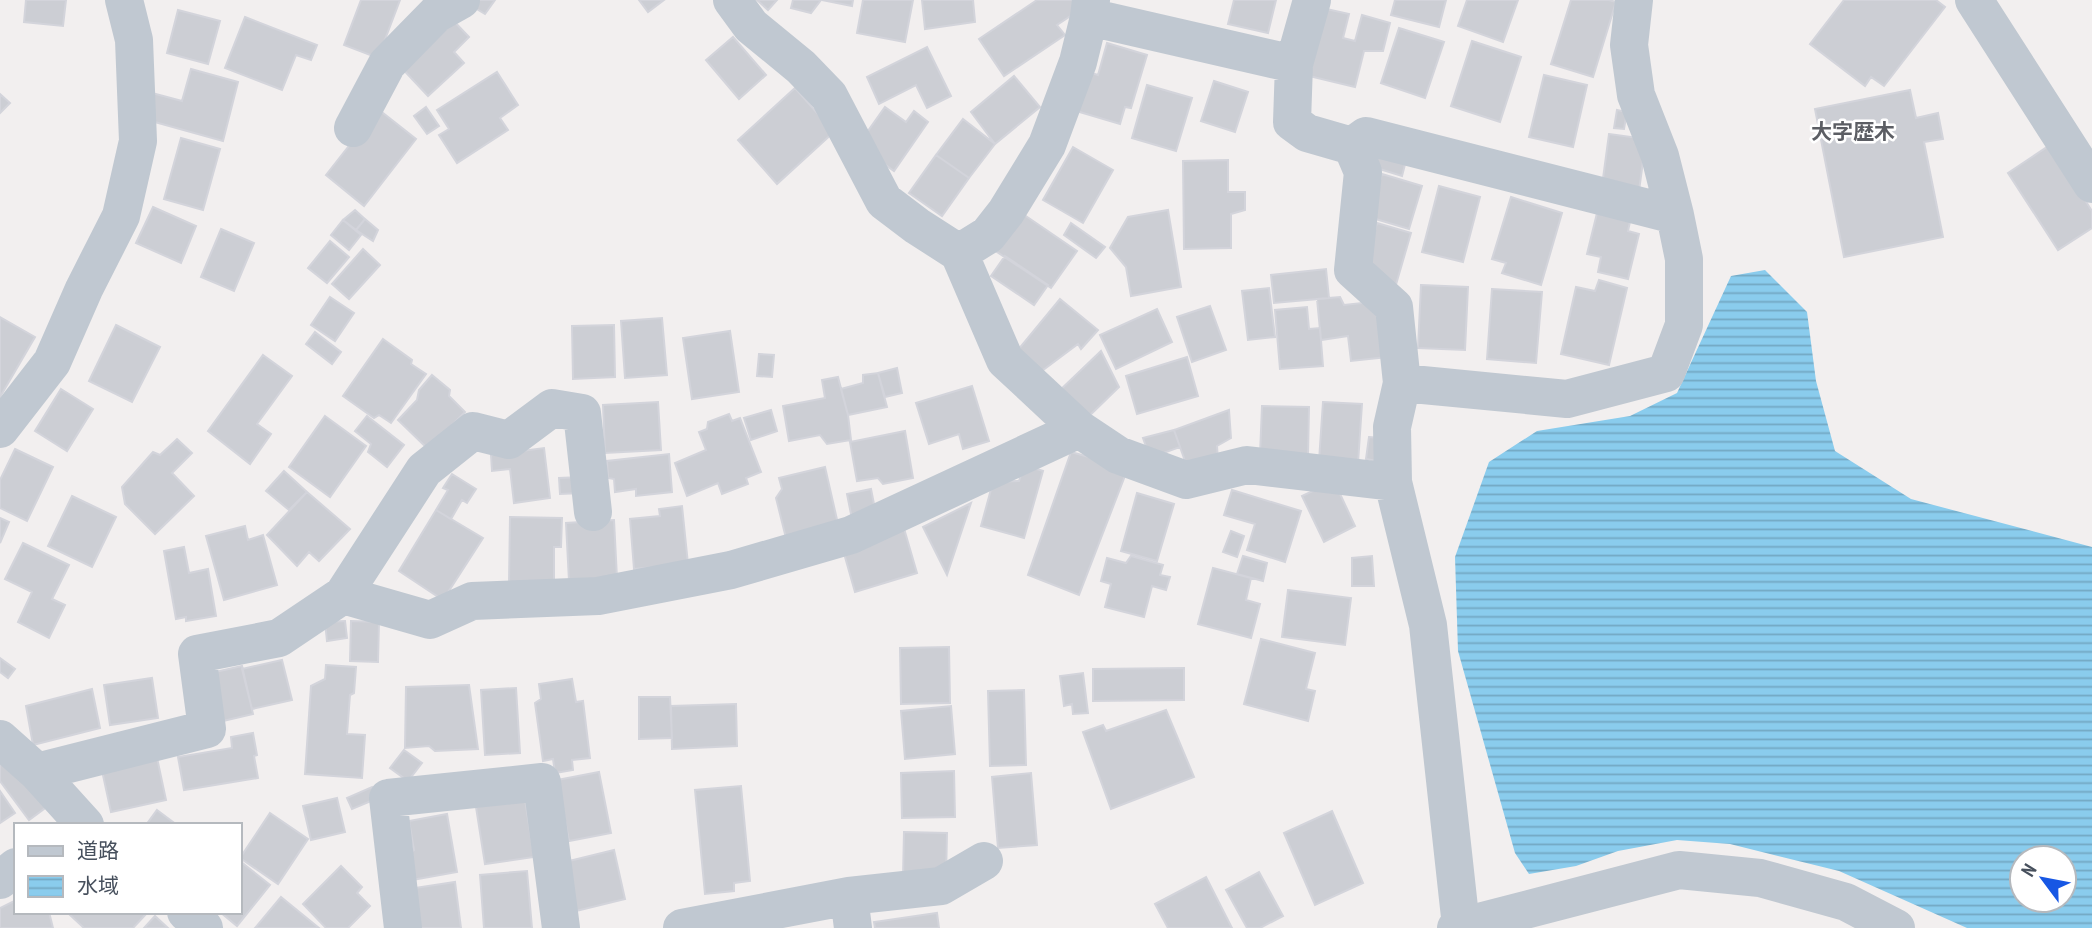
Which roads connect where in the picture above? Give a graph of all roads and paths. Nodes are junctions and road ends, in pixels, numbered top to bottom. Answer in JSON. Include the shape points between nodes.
{"nodes":[{"id":1,"x":124,"y":0,"type":"edge"},
{"id":2,"x":461,"y":0,"type":"edge"},
{"id":3,"x":732,"y":0,"type":"edge"},
{"id":4,"x":1312,"y":0,"type":"edge"},
{"id":5,"x":1634,"y":0,"type":"edge"},
{"id":6,"x":1974,"y":0,"type":"edge"},
{"id":7,"x":1090,"y":9,"type":"edge"},
{"id":8,"x":1294,"y":64,"type":"junction"},
{"id":9,"x":353,"y":128,"type":"dead end"},
{"id":10,"x":1352,"y":146,"type":"junction"},
{"id":11,"x":2092,"y":184,"type":"edge"},
{"id":12,"x":1675,"y":215,"type":"junction"},
{"id":13,"x":959,"y":253,"type":"junction"},
{"id":14,"x":1402,"y":383,"type":"junction"},
{"id":15,"x":0,"y":429,"type":"edge"},
{"id":16,"x":1079,"y":429,"type":"junction"},
{"id":17,"x":1393,"y":482,"type":"junction"},
{"id":18,"x":593,"y":512,"type":"dead end"},
{"id":19,"x":342,"y":595,"type":"junction"},
{"id":20,"x":3,"y":746,"type":"edge"},
{"id":21,"x":37,"y":772,"type":"junction"},
{"id":22,"x":81,"y":823,"type":"edge"},
{"id":23,"x":984,"y":861,"type":"dead end"},
{"id":24,"x":14,"y":869,"type":"edge"},
{"id":25,"x":0,"y":880,"type":"edge"},
{"id":26,"x":851,"y":912,"type":"edge"},
{"id":27,"x":188,"y":914,"type":"edge"},
{"id":28,"x":1458,"y":927,"type":"edge"},
{"id":29,"x":204,"y":928,"type":"edge"},
{"id":30,"x":403,"y":928,"type":"edge"},
{"id":31,"x":561,"y":928,"type":"edge"},
{"id":32,"x":682,"y":928,"type":"edge"},
{"id":33,"x":1896,"y":928,"type":"edge"}],
"edges":[{"from":1,"to":15,"type":"street","via":[[134,40],[138,141],[121,216],[52,362]]},
{"from":2,"to":9,"type":"street","via":[[436,14],[387,64]]},
{"from":3,"to":13,"type":"street","via":[[751,26],[829,96],[884,201]]},
{"from":4,"to":8,"type":"street"},
{"from":5,"to":12,"type":"street","via":[[1629,45],[1636,95],[1660,156]]},
{"from":6,"to":11,"type":"street"},
{"from":7,"to":8,"type":"street"},
{"from":7,"to":13,"type":"street","via":[[1078,62],[1047,145],[988,235]]},
{"from":8,"to":10,"type":"street","via":[[1292,122],[1307,133]]},
{"from":10,"to":12,"type":"street","via":[[1366,136]]},
{"from":10,"to":14,"type":"street","via":[[1363,172],[1353,270],[1394,307]]},
{"from":12,"to":14,"type":"street","via":[[1684,259],[1684,325],[1666,373],[1567,399]]},
{"from":13,"to":16,"type":"street","via":[[1005,360]]},
{"from":14,"to":17,"type":"street","via":[[1392,427]]},
{"from":16,"to":17,"type":"street","via":[[1118,456],[1186,480],[1247,466]]},
{"from":16,"to":19,"type":"street","via":[[851,535],[731,570],[598,596],[472,601],[429,620]]},
{"from":17,"to":28,"type":"street","via":[[1428,625]]},
{"from":18,"to":19,"type":"street","via":[[582,412],[552,408],[509,440],[473,431],[425,470]]},
{"from":19,"to":21,"type":"street","via":[[279,638],[198,654],[207,729]]},
{"from":20,"to":21,"type":"street"},
{"from":21,"to":22,"type":"street"},
{"from":23,"to":26,"type":"street","via":[[941,886]]},
{"from":24,"to":25,"type":"street"},
{"from":26,"to":32,"type":"street"},
{"from":27,"to":29,"type":"street"},
{"from":28,"to":33,"type":"street","via":[[1679,870],[1760,878],[1846,902]]},
{"from":30,"to":31,"type":"street","via":[[388,798],[542,782]]}]}
